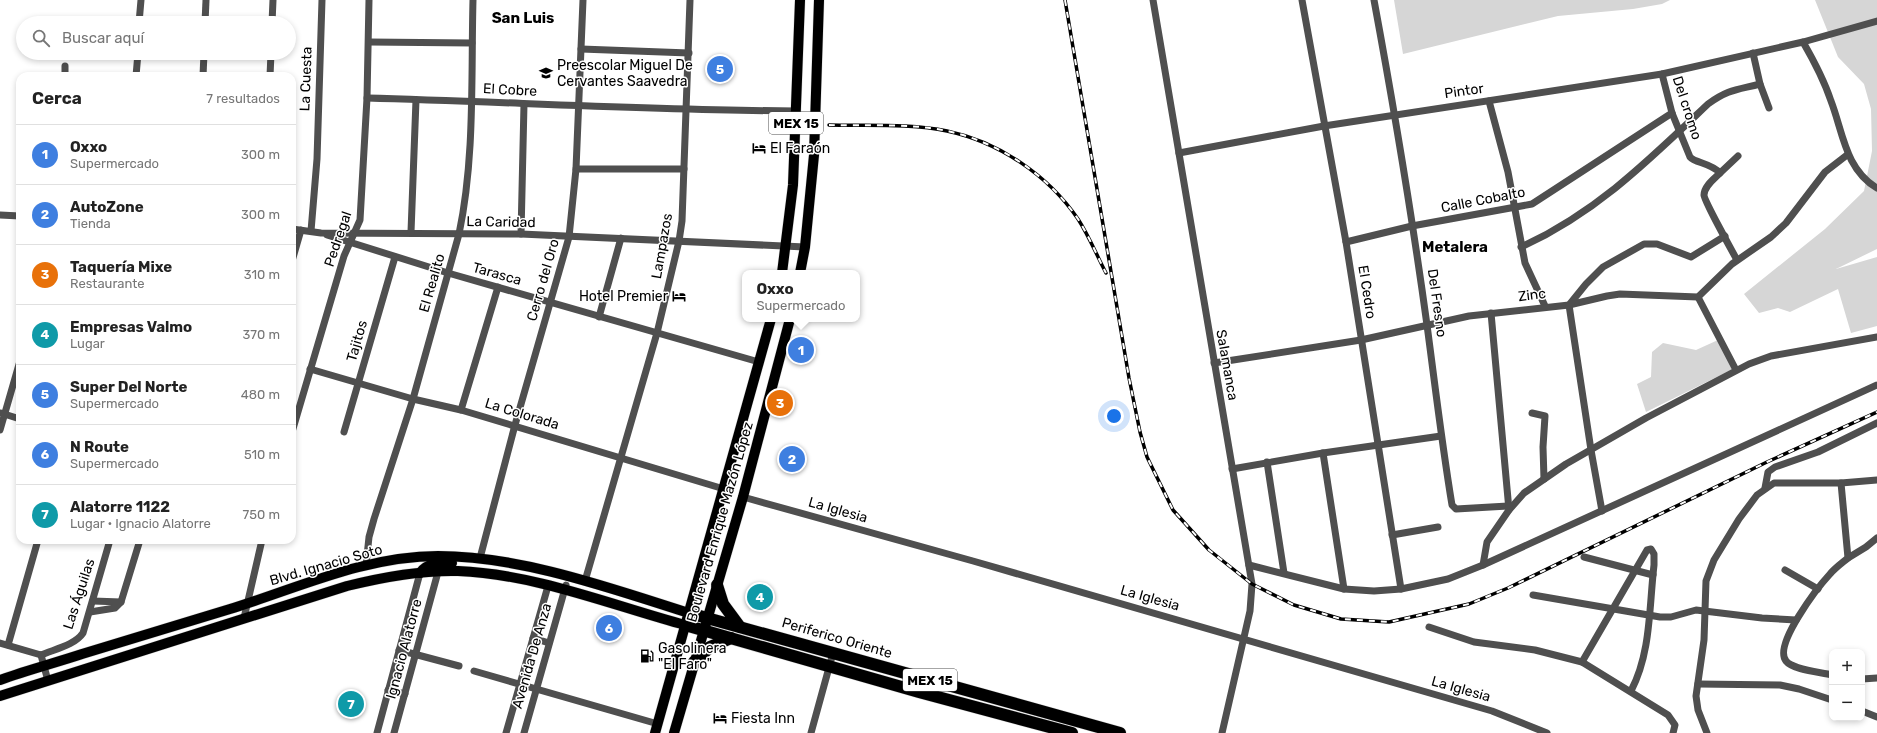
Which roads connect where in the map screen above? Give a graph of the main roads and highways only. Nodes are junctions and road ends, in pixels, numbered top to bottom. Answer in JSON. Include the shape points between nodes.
{"nodes":[{"id":1,"x":800,"y":0,"type":"edge"},
{"id":2,"x":819,"y":0,"type":"edge"},
{"id":3,"x":782,"y":270,"type":"edge"},
{"id":4,"x":801,"y":270,"type":"edge"},
{"id":5,"x":770,"y":322,"type":"edge"},
{"id":6,"x":789,"y":322,"type":"edge"},
{"id":7,"x":480,"y":558,"type":"junction"},
{"id":8,"x":420,"y":572,"type":"junction"},
{"id":9,"x":585,"y":581,"type":"junction"},
{"id":10,"x":717,"y":585,"type":"junction"},
{"id":11,"x":565,"y":588,"type":"junction"},
{"id":12,"x":689,"y":613,"type":"junction"},
{"id":13,"x":707,"y":618,"type":"junction"},
{"id":14,"x":685,"y":625,"type":"junction"},
{"id":15,"x":740,"y":627,"type":"junction"},
{"id":16,"x":703,"y":630,"type":"junction"},
{"id":17,"x":731,"y":638,"type":"junction"},
{"id":18,"x":694,"y":662,"type":"junction"},
{"id":19,"x":0,"y":680,"type":"edge"},
{"id":20,"x":0,"y":696,"type":"edge"},
{"id":21,"x":656,"y":729,"type":"edge"},
{"id":22,"x":674,"y":733,"type":"edge"},
{"id":23,"x":1072,"y":733,"type":"edge"},
{"id":24,"x":1120,"y":733,"type":"edge"}],
"edges":[{"from":1,"to":3,"type":"main road","number":"MEX 15","via":[[793,185]]},
{"from":2,"to":4,"type":"main road","number":"MEX 15","via":[[816,125]]},
{"from":5,"to":12,"type":"main road","name":"Boulevard Enrique Mazón López"},
{"from":6,"to":10,"type":"main road","name":"Boulevard Enrique Mazón López"},
{"from":7,"to":8,"type":"main road","via":[[471,564],[433,564]]},
{"from":7,"to":9,"type":"main road","name":"Blvd. Ignacio Soto"},
{"from":7,"to":19,"type":"main road","name":"Blvd. Ignacio Soto","via":[[424,557],[366,565]]},
{"from":8,"to":11,"type":"main road","name":"Blvd. Ignacio Soto","via":[[473,572]]},
{"from":8,"to":20,"type":"main road","name":"Blvd. Ignacio Soto","via":[[382,577],[347,586]]},
{"from":9,"to":11,"type":"main road","via":[[581,589]]},
{"from":9,"to":12,"type":"main road","name":"Blvd. Ignacio Soto"},
{"from":10,"to":13,"type":"main road","name":"Boulevard Enrique Mazón López"},
{"from":10,"to":15,"type":"highway","via":[[723,604]]},
{"from":11,"to":14,"type":"main road","name":"Blvd. Ignacio Soto"},
{"from":12,"to":13,"type":"highway","name":"Periferico Oriente"},
{"from":12,"to":14,"type":"main road","name":"Boulevard Enrique Mazón López"},
{"from":13,"to":15,"type":"highway","name":"Periferico Oriente","number":"MEX 15"},
{"from":13,"to":16,"type":"main road","name":"Boulevard Enrique Mazón López"},
{"from":14,"to":16,"type":"highway","name":"Periferico Oriente"},
{"from":14,"to":21,"type":"main road","name":"Boulevard Enrique Mazón López"},
{"from":15,"to":24,"type":"highway","name":"Periferico Oriente","number":"MEX 15"},
{"from":16,"to":17,"type":"highway","name":"Periferico Oriente","number":"MEX 15"},
{"from":16,"to":18,"type":"main road","name":"Boulevard Enrique Mazón López"},
{"from":17,"to":18,"type":"highway","via":[[710,647]]},
{"from":17,"to":23,"type":"highway","name":"Periferico Oriente","number":"MEX 15"},
{"from":18,"to":22,"type":"main road","name":"Boulevard Enrique Mazón López"}]}
